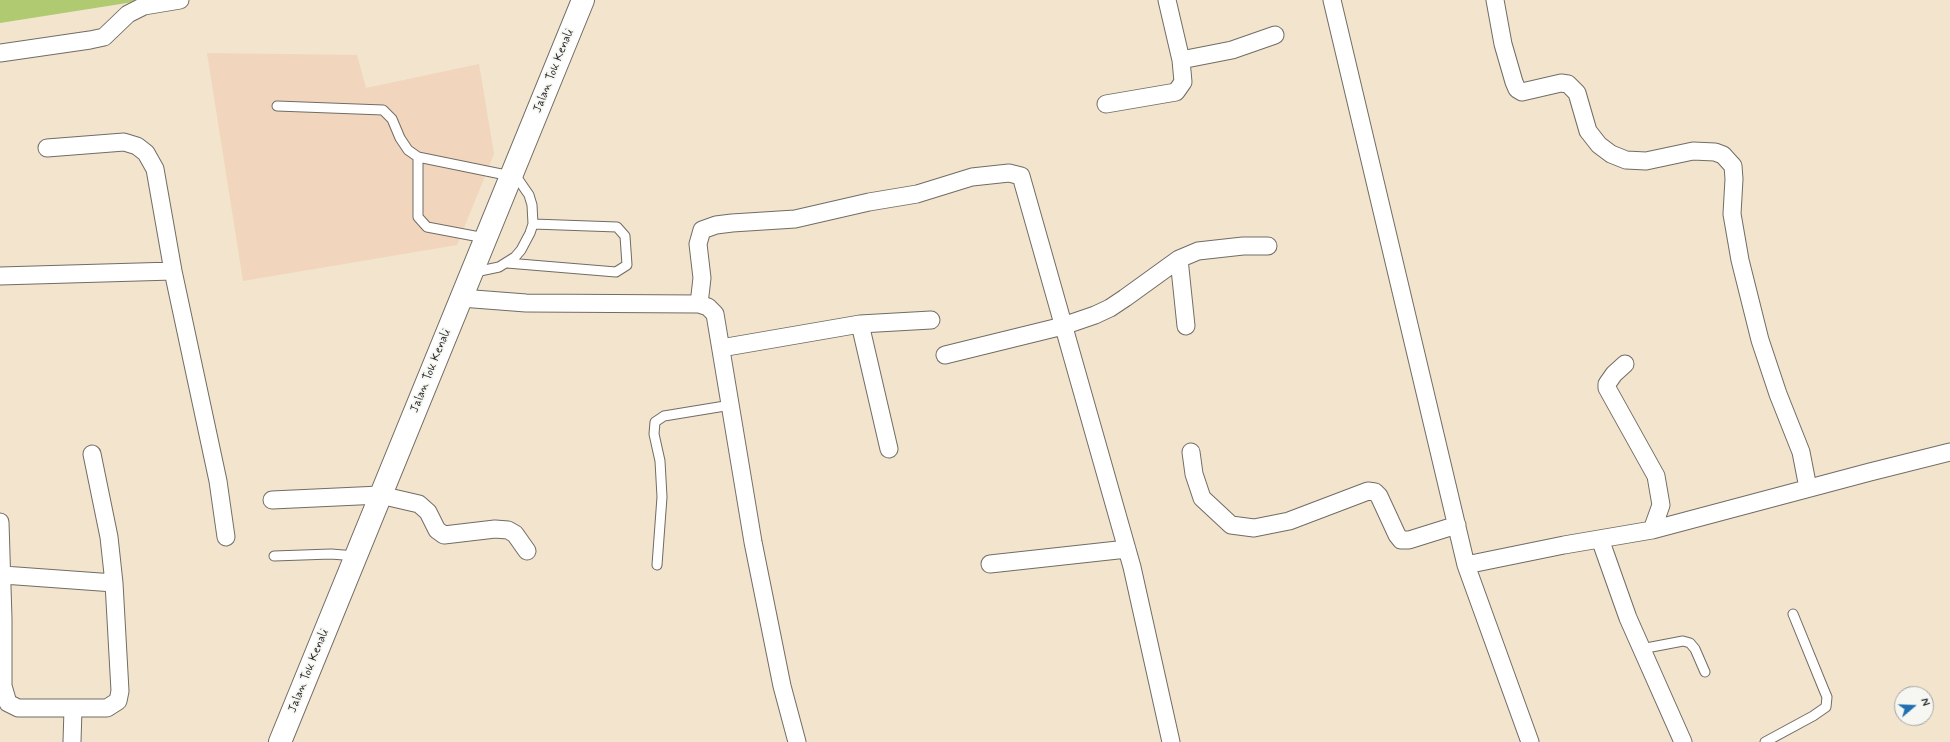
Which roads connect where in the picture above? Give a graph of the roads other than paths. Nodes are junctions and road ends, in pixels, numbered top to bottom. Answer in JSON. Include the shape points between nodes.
{"nodes":[{"id":1,"x":180,"y":0,"type":"edge"},
{"id":2,"x":583,"y":0,"type":"edge"},
{"id":3,"x":1167,"y":0,"type":"edge"},
{"id":4,"x":1332,"y":0,"type":"edge"},
{"id":5,"x":1495,"y":0,"type":"edge"},
{"id":6,"x":1275,"y":35,"type":"dead end"},
{"id":7,"x":0,"y":53,"type":"edge"},
{"id":8,"x":1181,"y":60,"type":"junction"},
{"id":9,"x":1106,"y":104,"type":"dead end"},
{"id":10,"x":277,"y":106,"type":"dead end"},
{"id":11,"x":47,"y":148,"type":"dead end"},
{"id":12,"x":418,"y":157,"type":"junction"},
{"id":13,"x":511,"y":176,"type":"junction"},
{"id":14,"x":533,"y":224,"type":"junction"},
{"id":15,"x":486,"y":238,"type":"junction"},
{"id":16,"x":1268,"y":246,"type":"dead end"},
{"id":17,"x":1179,"y":259,"type":"junction"},
{"id":18,"x":507,"y":263,"type":"junction"},
{"id":19,"x":473,"y":268,"type":"junction"},
{"id":20,"x":173,"y":271,"type":"junction"},
{"id":21,"x":0,"y":276,"type":"edge"},
{"id":22,"x":461,"y":298,"type":"junction"},
{"id":23,"x":699,"y":304,"type":"junction"},
{"id":24,"x":932,"y":320,"type":"dead end"},
{"id":25,"x":860,"y":324,"type":"junction"},
{"id":26,"x":1063,"y":326,"type":"junction"},
{"id":27,"x":1186,"y":326,"type":"dead end"},
{"id":28,"x":721,"y":348,"type":"junction"},
{"id":29,"x":945,"y":355,"type":"dead end"},
{"id":30,"x":1625,"y":364,"type":"dead end"},
{"id":31,"x":731,"y":405,"type":"junction"},
{"id":32,"x":889,"y":449,"type":"dead end"},
{"id":33,"x":1191,"y":452,"type":"dead end"},
{"id":34,"x":1950,"y":452,"type":"edge"},
{"id":35,"x":92,"y":454,"type":"dead end"},
{"id":36,"x":1808,"y":488,"type":"junction"},
{"id":37,"x":380,"y":496,"type":"junction"},
{"id":38,"x":272,"y":500,"type":"dead end"},
{"id":39,"x":0,"y":522,"type":"edge"},
{"id":40,"x":1457,"y":525,"type":"junction"},
{"id":41,"x":1652,"y":530,"type":"junction"},
{"id":42,"x":226,"y":537,"type":"dead end"},
{"id":43,"x":1600,"y":539,"type":"junction"},
{"id":44,"x":1127,"y":549,"type":"junction"},
{"id":45,"x":527,"y":551,"type":"dead end"},
{"id":46,"x":274,"y":556,"type":"dead end"},
{"id":47,"x":356,"y":556,"type":"junction"},
{"id":48,"x":990,"y":564,"type":"dead end"},
{"id":49,"x":657,"y":565,"type":"dead end"},
{"id":50,"x":1466,"y":565,"type":"junction"},
{"id":51,"x":2,"y":576,"type":"junction"},
{"id":52,"x":114,"y":583,"type":"junction"},
{"id":53,"x":1793,"y":614,"type":"dead end"},
{"id":54,"x":1642,"y":649,"type":"junction"},
{"id":55,"x":1705,"y":672,"type":"dead end"},
{"id":56,"x":73,"y":709,"type":"junction"},
{"id":57,"x":72,"y":742,"type":"edge"},
{"id":58,"x":280,"y":742,"type":"edge"},
{"id":59,"x":797,"y":742,"type":"edge"},
{"id":60,"x":1171,"y":742,"type":"edge"},
{"id":61,"x":1530,"y":742,"type":"edge"},
{"id":62,"x":1683,"y":742,"type":"edge"},
{"id":63,"x":1765,"y":742,"type":"edge"}],
"edges":[{"from":1,"to":7,"type":"street","via":[[144,6],[128,14],[104,37]]},
{"from":2,"to":13,"type":"main road","name":"Jalan Tok Kenali"},
{"from":3,"to":8,"type":"street"},
{"from":4,"to":40,"type":"street"},
{"from":5,"to":36,"type":"street","via":[[1503,44],[1517,89],[1522,92],[1561,83],[1568,84],[1577,93],[1588,131],[1598,145],[1626,160],[1646,161],[1693,150],[1723,155],[1733,166],[1732,214],[1740,260],[1760,340],[1778,394],[1802,452]]},
{"from":6,"to":8,"type":"street","via":[[1232,50]]},
{"from":8,"to":9,"type":"street","via":[[1183,82],[1176,92]]},
{"from":10,"to":12,"type":"lane","via":[[383,110],[392,119],[408,150]]},
{"from":11,"to":20,"type":"street","via":[[124,142],[137,146],[146,153],[155,169]]},
{"from":12,"to":13,"type":"lane"},
{"from":12,"to":15,"type":"lane","via":[[418,217],[427,227]]},
{"from":13,"to":14,"type":"lane","via":[[518,179],[529,195]]},
{"from":13,"to":15,"type":"main road","name":"Jalan Tok Kenali"},
{"from":14,"to":18,"type":"lane","via":[[527,242]]},
{"from":14,"to":18,"type":"lane","via":[[617,227],[625,236],[627,265],[616,272]]},
{"from":15,"to":19,"type":"main road","name":"Jalan Tok Kenali"},
{"from":16,"to":17,"type":"street","via":[[1219,248]]},
{"from":17,"to":26,"type":"street","via":[[1110,308]]},
{"from":17,"to":27,"type":"street"},
{"from":18,"to":19,"type":"lane","via":[[490,270],[480,271]]},
{"from":19,"to":22,"type":"main road","name":"Jalan Tok Kenali"},
{"from":20,"to":21,"type":"street"},
{"from":20,"to":42,"type":"street","via":[[218,481]]},
{"from":22,"to":23,"type":"street","via":[[526,303]]},
{"from":22,"to":37,"type":"main road","name":"Jalan Tok Kenali"},
{"from":23,"to":26,"type":"street","via":[[702,278],[698,244],[702,230],[732,223],[795,219],[917,194],[972,177],[1009,172],[1021,176]]},
{"from":23,"to":28,"type":"street","via":[[708,307],[715,314]]},
{"from":24,"to":25,"type":"street"},
{"from":25,"to":28,"type":"street"},
{"from":25,"to":32,"type":"street"},
{"from":26,"to":29,"type":"street"},
{"from":26,"to":44,"type":"street"},
{"from":28,"to":31,"type":"street"},
{"from":30,"to":41,"type":"street","via":[[1614,374],[1607,388],[1656,476],[1661,505]]},
{"from":31,"to":49,"type":"lane","via":[[664,416],[655,422],[654,434],[660,461],[662,497]]},
{"from":31,"to":59,"type":"street","via":[[756,557],[782,686]]},
{"from":33,"to":40,"type":"street","via":[[1194,474],[1202,498],[1231,525],[1254,528],[1289,521],[1368,491],[1379,496],[1401,540],[1409,540]]},
{"from":34,"to":36,"type":"street"},
{"from":35,"to":52,"type":"street","via":[[109,536]]},
{"from":36,"to":41,"type":"street"},
{"from":37,"to":38,"type":"street"},
{"from":37,"to":45,"type":"street","via":[[419,504],[428,512],[437,530],[444,535],[495,529],[508,530],[515,534]]},
{"from":37,"to":47,"type":"main road","name":"Jalan Tok Kenali"},
{"from":39,"to":51,"type":"street"},
{"from":40,"to":50,"type":"street"},
{"from":41,"to":43,"type":"street"},
{"from":43,"to":50,"type":"street"},
{"from":43,"to":54,"type":"street","via":[[1620,598]]},
{"from":44,"to":48,"type":"street"},
{"from":44,"to":60,"type":"street"},
{"from":46,"to":47,"type":"lane"},
{"from":47,"to":58,"type":"main road","name":"Jalan Tok Kenali"},
{"from":50,"to":61,"type":"street"},
{"from":51,"to":52,"type":"street"},
{"from":51,"to":56,"type":"street","via":[[3,686],[8,703],[18,708]]},
{"from":52,"to":56,"type":"street","via":[[120,691],[118,701],[107,708]]},
{"from":53,"to":63,"type":"lane","via":[[1826,693],[1826,707]]},
{"from":54,"to":55,"type":"lane","via":[[1683,641],[1690,643]]},
{"from":54,"to":62,"type":"street"},
{"from":56,"to":57,"type":"street"}]}
